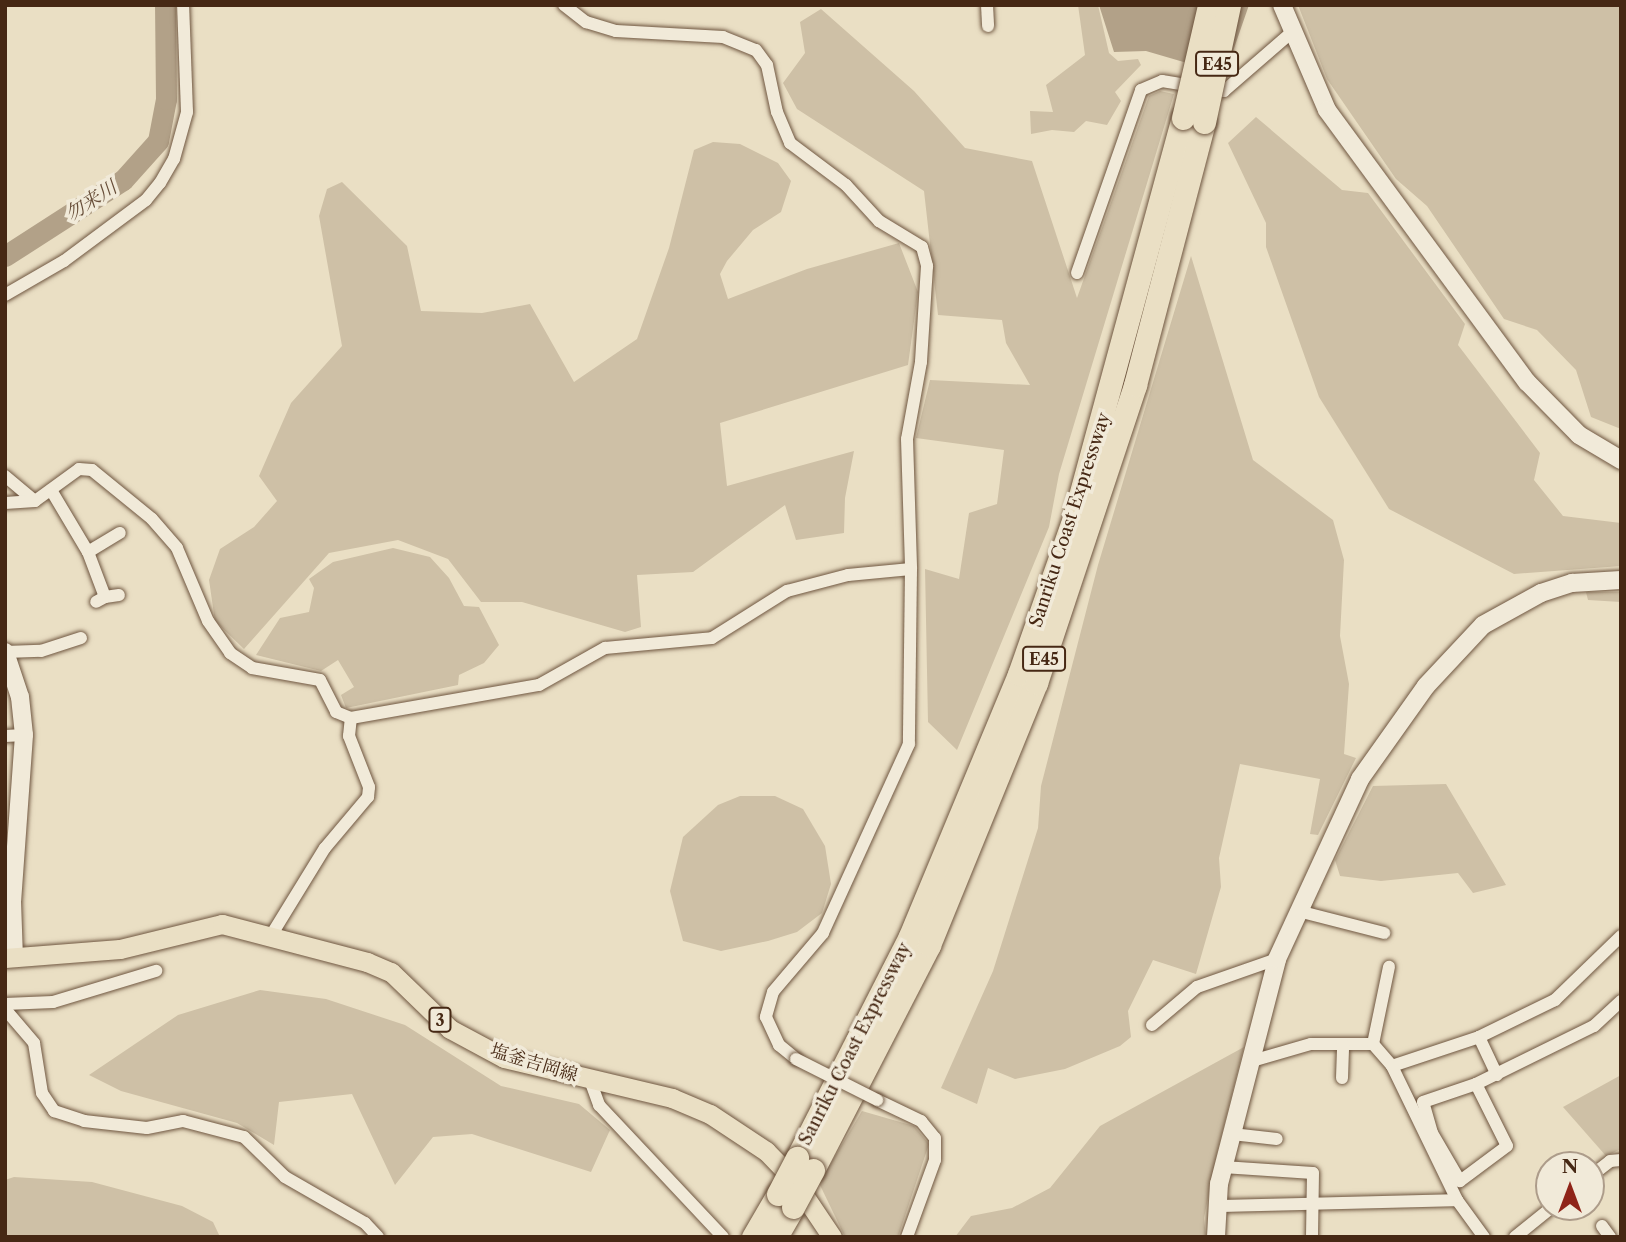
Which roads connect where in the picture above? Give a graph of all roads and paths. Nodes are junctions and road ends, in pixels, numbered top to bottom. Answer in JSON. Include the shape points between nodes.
{"nodes":[{"id":1,"x":183,"y":5,"type":"edge"},
{"id":2,"x":564,"y":5,"type":"edge"},
{"id":3,"x":987,"y":5,"type":"edge"},
{"id":4,"x":1209,"y":5,"type":"edge"},
{"id":5,"x":1229,"y":5,"type":"edge"},
{"id":6,"x":1282,"y":5,"type":"edge"},
{"id":7,"x":988,"y":26,"type":"dead end"},
{"id":8,"x":1292,"y":33,"type":"junction"},
{"id":9,"x":1193,"y":120,"type":"junction"},
{"id":10,"x":1077,"y":273,"type":"dead end"},
{"id":11,"x":5,"y":295,"type":"edge"},
{"id":12,"x":1621,"y":460,"type":"edge"},
{"id":13,"x":5,"y":476,"type":"edge"},
{"id":14,"x":51,"y":490,"type":"junction"},
{"id":15,"x":35,"y":501,"type":"junction"},
{"id":16,"x":5,"y":503,"type":"edge"},
{"id":17,"x":120,"y":533,"type":"dead end"},
{"id":18,"x":88,"y":552,"type":"junction"},
{"id":19,"x":911,"y":569,"type":"junction"},
{"id":20,"x":1621,"y":580,"type":"edge"},
{"id":21,"x":119,"y":595,"type":"dead end"},
{"id":22,"x":82,"y":638,"type":"dead end"},
{"id":23,"x":5,"y":652,"type":"edge"},
{"id":24,"x":13,"y":697,"type":"edge"},
{"id":25,"x":352,"y":718,"type":"junction"},
{"id":26,"x":24,"y":735,"type":"junction"},
{"id":27,"x":5,"y":736,"type":"edge"},
{"id":28,"x":1298,"y":911,"type":"junction"},
{"id":29,"x":1384,"y":933,"type":"dead end"},
{"id":30,"x":272,"y":934,"type":"junction"},
{"id":31,"x":1621,"y":936,"type":"edge"},
{"id":32,"x":10,"y":958,"type":"edge"},
{"id":33,"x":1277,"y":959,"type":"junction"},
{"id":34,"x":1389,"y":967,"type":"dead end"},
{"id":35,"x":156,"y":971,"type":"dead end"},
{"id":36,"x":1621,"y":1002,"type":"edge"},
{"id":37,"x":5,"y":1003,"type":"edge"},
{"id":38,"x":5,"y":1009,"type":"edge"},
{"id":39,"x":1152,"y":1025,"type":"dead end"},
{"id":40,"x":1479,"y":1037,"type":"junction"},
{"id":41,"x":1343,"y":1044,"type":"junction"},
{"id":42,"x":1373,"y":1044,"type":"junction"},
{"id":43,"x":1252,"y":1061,"type":"junction"},
{"id":44,"x":1392,"y":1066,"type":"junction"},
{"id":45,"x":1497,"y":1075,"type":"junction"},
{"id":46,"x":1342,"y":1078,"type":"dead end"},
{"id":47,"x":590,"y":1080,"type":"junction"},
{"id":48,"x":1476,"y":1084,"type":"junction"},
{"id":49,"x":1232,"y":1134,"type":"junction"},
{"id":50,"x":1277,"y":1139,"type":"dead end"},
{"id":51,"x":1223,"y":1167,"type":"junction"},
{"id":52,"x":785,"y":1200,"type":"junction"},
{"id":53,"x":1457,"y":1200,"type":"junction"},
{"id":54,"x":1311,"y":1204,"type":"junction"},
{"id":55,"x":1217,"y":1206,"type":"junction"},
{"id":56,"x":1535,"y":1221,"type":"edge"},
{"id":57,"x":377,"y":1237,"type":"edge"},
{"id":58,"x":723,"y":1237,"type":"edge"},
{"id":59,"x":753,"y":1237,"type":"edge"},
{"id":60,"x":776,"y":1237,"type":"edge"},
{"id":61,"x":832,"y":1237,"type":"edge"},
{"id":62,"x":907,"y":1237,"type":"edge"},
{"id":63,"x":1216,"y":1237,"type":"edge"},
{"id":64,"x":1312,"y":1237,"type":"edge"},
{"id":65,"x":1484,"y":1237,"type":"edge"},
{"id":66,"x":1515,"y":1237,"type":"edge"}],
"edges":[{"from":1,"to":11,"type":"street","via":[[187,112],[174,159],[160,184],[146,200],[64,261]]},
{"from":2,"to":19,"type":"street","via":[[586,22],[616,31],[723,37],[756,50],[767,65],[776,112],[790,143],[846,185],[879,221],[922,247],[926,288],[907,439]]},
{"from":3,"to":7,"type":"street"},
{"from":4,"to":9,"type":"highway","name":"Sanriku Coast Expressway","number":"E45","bridge":true},
{"from":5,"to":9,"type":"highway","name":"Sanriku Coast Expressway","number":"E45","bridge":true},
{"from":6,"to":8,"type":"street"},
{"from":8,"to":10,"type":"street","via":[[1224,91],[1161,81],[1141,90]]},
{"from":8,"to":12,"type":"street","via":[[1327,110],[1527,382],[1579,435]]},
{"from":9,"to":52,"type":"highway","name":"Sanriku Coast Expressway","number":"E45","bridge":true,"via":[[1077,506],[1019,674],[910,936]]},
{"from":13,"to":15,"type":"street"},
{"from":14,"to":15,"type":"street"},
{"from":14,"to":18,"type":"street"},
{"from":14,"to":25,"type":"street","via":[[79,469],[92,470],[152,519],[177,548],[208,621],[230,653],[252,668],[320,680],[336,712]]},
{"from":15,"to":16,"type":"street"},
{"from":17,"to":18,"type":"street"},
{"from":18,"to":21,"type":"street","via":[[101,599]]},
{"from":19,"to":25,"type":"street","via":[[848,575],[788,591],[712,638],[605,648],[539,685]]},
{"from":19,"to":62,"type":"street","bridge":true,"via":[[909,744],[823,933],[773,992],[766,1017],[779,1045],[796,1059],[921,1121],[935,1138],[935,1160]]},
{"from":20,"to":28,"type":"street","via":[[1572,583],[1541,593],[1507,609],[1461,645],[1384,741],[1360,779]]},
{"from":22,"to":23,"type":"street","via":[[41,651]]},
{"from":23,"to":24,"type":"street"},
{"from":24,"to":26,"type":"street"},
{"from":25,"to":30,"type":"street","via":[[349,736],[369,786],[368,797],[325,848]]},
{"from":26,"to":27,"type":"street"},
{"from":26,"to":32,"type":"street"},
{"from":28,"to":29,"type":"street"},
{"from":28,"to":33,"type":"street"},
{"from":30,"to":32,"type":"main road","name":"塩釜吉岡線","number":"3","via":[[246,927],[204,926],[120,949]]},
{"from":30,"to":47,"type":"main road","name":"塩釜吉岡線","number":"3","via":[[391,972],[450,1029],[477,1046],[504,1058]]},
{"from":31,"to":40,"type":"street","via":[[1555,1000]]},
{"from":33,"to":39,"type":"street","via":[[1197,987]]},
{"from":33,"to":43,"type":"street"},
{"from":34,"to":42,"type":"street"},
{"from":35,"to":37,"type":"street","via":[[53,1002]]},
{"from":36,"to":45,"type":"street","via":[[1594,1026]]},
{"from":38,"to":57,"type":"street","via":[[34,1044],[42,1093],[54,1111],[121,1126],[147,1128],[183,1121],[244,1137],[285,1177],[365,1223]]},
{"from":40,"to":44,"type":"street"},
{"from":40,"to":45,"type":"street"},
{"from":41,"to":42,"type":"street"},
{"from":41,"to":43,"type":"street","via":[[1311,1044]]},
{"from":41,"to":46,"type":"street"},
{"from":42,"to":44,"type":"street"},
{"from":43,"to":49,"type":"street"},
{"from":44,"to":53,"type":"street"},
{"from":45,"to":48,"type":"street"},
{"from":47,"to":58,"type":"street","via":[[599,1105]]},
{"from":47,"to":61,"type":"main road","name":"塩釜吉岡線","number":"3","via":[[672,1098],[737,1130],[793,1179]]},
{"from":48,"to":48,"type":"street","via":[[1423,1102],[1432,1133],[1460,1181],[1507,1146]]},
{"from":49,"to":50,"type":"street"},
{"from":49,"to":51,"type":"street"},
{"from":51,"to":54,"type":"street","via":[[1313,1173]]},
{"from":51,"to":55,"type":"street"},
{"from":52,"to":59,"type":"highway","name":"Sanriku Coast Expressway","number":"E45"},
{"from":52,"to":60,"type":"highway","name":"Sanriku Coast Expressway","number":"E45"},
{"from":53,"to":54,"type":"street"},
{"from":53,"to":65,"type":"street"},
{"from":54,"to":55,"type":"street"},
{"from":54,"to":64,"type":"street"},
{"from":55,"to":63,"type":"street"},
{"from":56,"to":66,"type":"street"}]}
